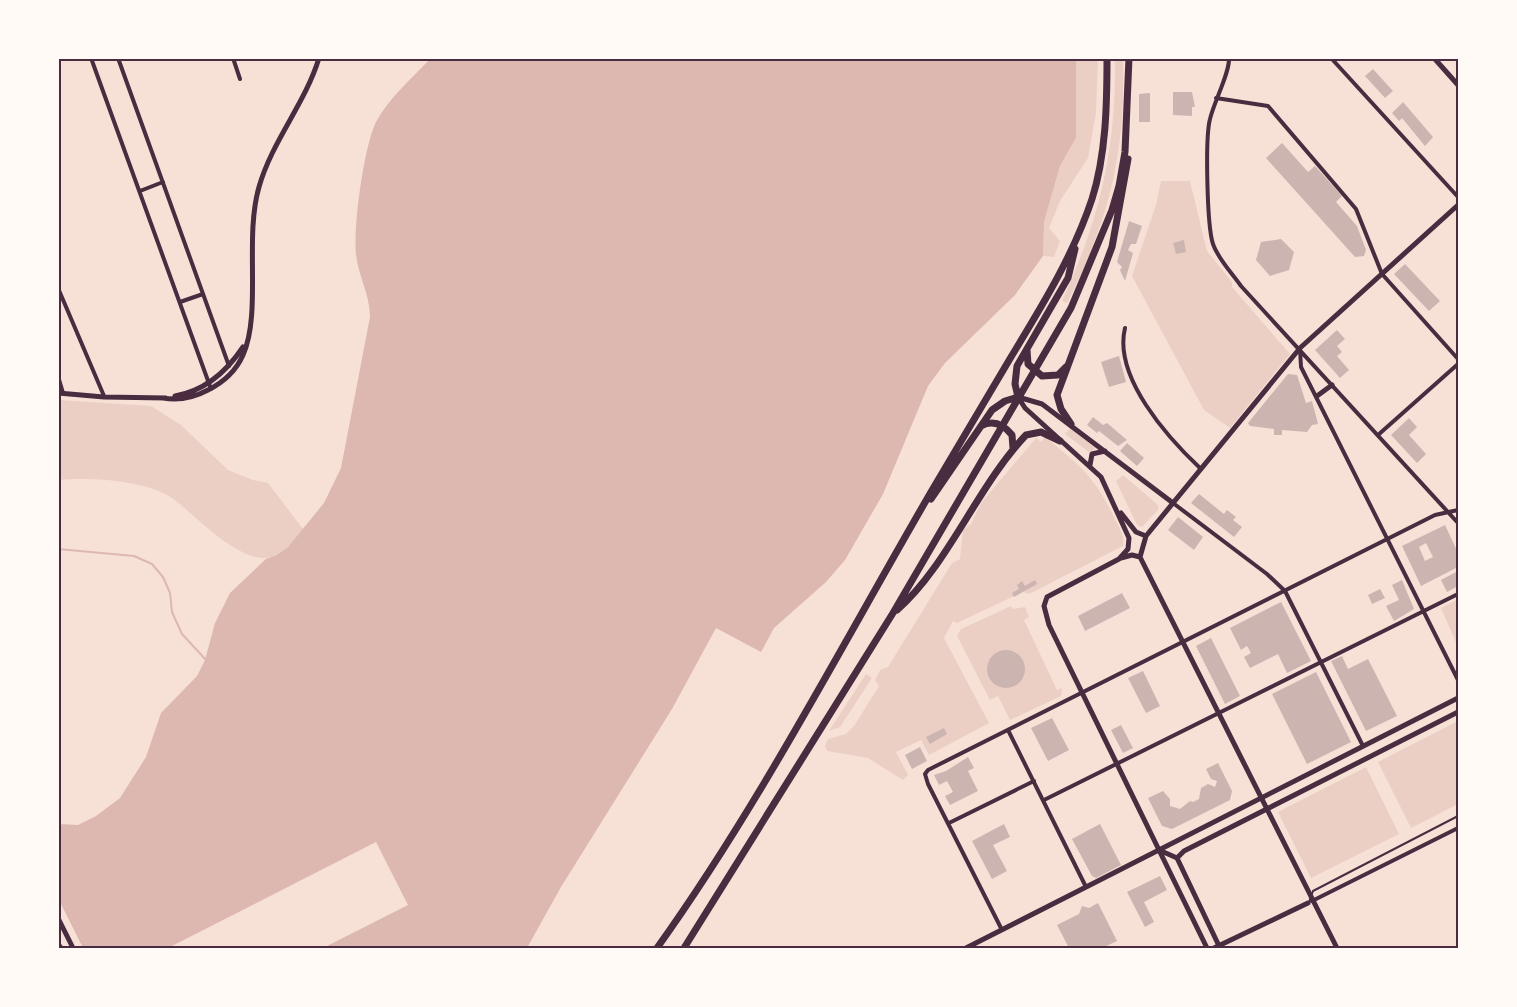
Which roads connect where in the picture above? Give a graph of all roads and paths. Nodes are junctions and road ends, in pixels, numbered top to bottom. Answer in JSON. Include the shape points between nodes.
{"nodes":[{"id":1,"x":91,"y":58,"type":"edge"},
{"id":2,"x":118,"y":58,"type":"edge"},
{"id":3,"x":233,"y":58,"type":"edge"},
{"id":4,"x":319,"y":58,"type":"edge"},
{"id":5,"x":1107,"y":58,"type":"edge"},
{"id":6,"x":1129,"y":58,"type":"edge"},
{"id":7,"x":1229,"y":58,"type":"edge"},
{"id":8,"x":1331,"y":58,"type":"edge"},
{"id":9,"x":1434,"y":58,"type":"edge"},
{"id":10,"x":1129,"y":74,"type":"junction"},
{"id":11,"x":240,"y":79,"type":"dead end"},
{"id":12,"x":1458,"y":85,"type":"edge"},
{"id":13,"x":1216,"y":98,"type":"junction"},
{"id":14,"x":163,"y":182,"type":"junction"},
{"id":15,"x":140,"y":191,"type":"junction"},
{"id":16,"x":1458,"y":197,"type":"edge"},
{"id":17,"x":1458,"y":205,"type":"edge"},
{"id":18,"x":1077,"y":240,"type":"junction"},
{"id":19,"x":1382,"y":274,"type":"junction"},
{"id":20,"x":58,"y":288,"type":"edge"},
{"id":21,"x":203,"y":294,"type":"junction"},
{"id":22,"x":180,"y":302,"type":"junction"},
{"id":23,"x":1125,"y":328,"type":"dead end"},
{"id":24,"x":246,"y":343,"type":"junction"},
{"id":25,"x":1028,"y":347,"type":"junction"},
{"id":26,"x":1300,"y":348,"type":"junction"},
{"id":27,"x":1071,"y":357,"type":"junction"},
{"id":28,"x":1458,"y":361,"type":"edge"},
{"id":29,"x":229,"y":366,"type":"junction"},
{"id":30,"x":231,"y":373,"type":"junction"},
{"id":31,"x":58,"y":376,"type":"edge"},
{"id":32,"x":1332,"y":385,"type":"junction"},
{"id":33,"x":210,"y":386,"type":"junction"},
{"id":34,"x":61,"y":393,"type":"edge"},
{"id":35,"x":1317,"y":396,"type":"junction"},
{"id":36,"x":104,"y":397,"type":"junction"},
{"id":37,"x":1018,"y":397,"type":"junction"},
{"id":38,"x":1071,"y":424,"type":"junction"},
{"id":39,"x":980,"y":427,"type":"junction"},
{"id":40,"x":1377,"y":435,"type":"junction"},
{"id":41,"x":1060,"y":441,"type":"junction"},
{"id":42,"x":1012,"y":450,"type":"junction"},
{"id":43,"x":1105,"y":451,"type":"junction"},
{"id":44,"x":1091,"y":466,"type":"junction"},
{"id":45,"x":1201,"y":469,"type":"junction"},
{"id":46,"x":1173,"y":503,"type":"junction"},
{"id":47,"x":1115,"y":504,"type":"junction"},
{"id":48,"x":1458,"y":510,"type":"edge"},
{"id":49,"x":1449,"y":512,"type":"junction"},
{"id":50,"x":918,"y":514,"type":"junction"},
{"id":51,"x":1458,"y":523,"type":"edge"},
{"id":52,"x":1146,"y":536,"type":"junction"},
{"id":53,"x":1387,"y":539,"type":"junction"},
{"id":54,"x":1140,"y":557,"type":"junction"},
{"id":55,"x":1119,"y":559,"type":"junction"},
{"id":56,"x":1285,"y":591,"type":"junction"},
{"id":57,"x":1458,"y":594,"type":"edge"},
{"id":58,"x":1425,"y":612,"type":"junction"},
{"id":59,"x":893,"y":613,"type":"junction"},
{"id":60,"x":1183,"y":642,"type":"junction"},
{"id":61,"x":1321,"y":663,"type":"junction"},
{"id":62,"x":1458,"y":680,"type":"edge"},
{"id":63,"x":1080,"y":693,"type":"junction"},
{"id":64,"x":1458,"y":698,"type":"edge"},
{"id":65,"x":1217,"y":712,"type":"junction"},
{"id":66,"x":1458,"y":712,"type":"edge"},
{"id":67,"x":1008,"y":730,"type":"junction"},
{"id":68,"x":1364,"y":747,"type":"junction"},
{"id":69,"x":1116,"y":764,"type":"junction"},
{"id":70,"x":1034,"y":781,"type":"junction"},
{"id":71,"x":1261,"y":798,"type":"junction"},
{"id":72,"x":1044,"y":800,"type":"junction"},
{"id":73,"x":1267,"y":809,"type":"junction"},
{"id":74,"x":1458,"y":816,"type":"edge"},
{"id":75,"x":949,"y":823,"type":"junction"},
{"id":76,"x":1458,"y":828,"type":"edge"},
{"id":77,"x":1159,"y":850,"type":"junction"},
{"id":78,"x":1177,"y":858,"type":"junction"},
{"id":79,"x":1086,"y":888,"type":"junction"},
{"id":80,"x":1310,"y":893,"type":"junction"},
{"id":81,"x":1311,"y":902,"type":"junction"},
{"id":82,"x":58,"y":918,"type":"edge"},
{"id":83,"x":1002,"y":930,"type":"junction"},
{"id":84,"x":58,"y":944,"type":"edge"},
{"id":85,"x":61,"y":948,"type":"edge"},
{"id":86,"x":74,"y":948,"type":"edge"},
{"id":87,"x":657,"y":948,"type":"edge"},
{"id":88,"x":684,"y":948,"type":"edge"},
{"id":89,"x":966,"y":948,"type":"edge"},
{"id":90,"x":1208,"y":948,"type":"edge"},
{"id":91,"x":1218,"y":948,"type":"edge"},
{"id":92,"x":1337,"y":948,"type":"edge"}],
"edges":[{"from":1,"to":15,"type":"street"},
{"from":2,"to":14,"type":"street"},
{"from":3,"to":11,"type":"street"},
{"from":4,"to":24,"type":"street","via":[[306,91],[272,151],[258,190],[251,231]]},
{"from":5,"to":18,"type":"highway","via":[[1103,150],[1093,196]]},
{"from":6,"to":10,"type":"highway"},
{"from":7,"to":13,"type":"street","via":[[1227,74]]},
{"from":8,"to":16,"type":"street"},
{"from":9,"to":12,"type":"street"},
{"from":10,"to":27,"type":"highway","via":[[1130,142],[1120,215]]},
{"from":10,"to":59,"type":"highway","via":[[1119,186],[1098,245],[1056,336]]},
{"from":13,"to":19,"type":"street","via":[[1268,106],[1356,209]]},
{"from":13,"to":26,"type":"street","via":[[1208,136],[1212,243],[1241,286]]},
{"from":14,"to":15,"type":"street"},
{"from":14,"to":21,"type":"street"},
{"from":15,"to":22,"type":"street"},
{"from":17,"to":19,"type":"street"},
{"from":18,"to":25,"type":"highway","via":[[1068,278]]},
{"from":18,"to":50,"type":"highway"},
{"from":19,"to":26,"type":"street"},
{"from":19,"to":28,"type":"street"},
{"from":20,"to":36,"type":"street"},
{"from":21,"to":22,"type":"street"},
{"from":21,"to":29,"type":"street"},
{"from":22,"to":33,"type":"street"},
{"from":23,"to":45,"type":"street","via":[[1124,350],[1136,386],[1161,428]]},
{"from":24,"to":29,"type":"street"},
{"from":24,"to":30,"type":"street"},
{"from":25,"to":27,"type":"highway","via":[[1028,364],[1042,376],[1063,372]]},
{"from":25,"to":37,"type":"highway","via":[[1015,375]]},
{"from":26,"to":32,"type":"street"},
{"from":26,"to":35,"type":"street","via":[[1301,367]]},
{"from":26,"to":45,"type":"street"},
{"from":27,"to":38,"type":"highway","via":[[1057,395]]},
{"from":28,"to":40,"type":"street"},
{"from":29,"to":30,"type":"street"},
{"from":29,"to":33,"type":"street"},
{"from":30,"to":33,"type":"street"},
{"from":31,"to":34,"type":"street"},
{"from":32,"to":35,"type":"street"},
{"from":32,"to":40,"type":"street"},
{"from":33,"to":36,"type":"street","via":[[190,398]]},
{"from":34,"to":36,"type":"street"},
{"from":35,"to":53,"type":"street"},
{"from":37,"to":38,"type":"street","via":[[1037,401]]},
{"from":37,"to":39,"type":"highway","via":[[998,405]]},
{"from":37,"to":41,"type":"street"},
{"from":38,"to":43,"type":"street"},
{"from":39,"to":42,"type":"highway","via":[[992,423],[1004,426],[1012,435]]},
{"from":39,"to":50,"type":"highway"},
{"from":40,"to":49,"type":"street"},
{"from":41,"to":42,"type":"highway","via":[[1035,431]]},
{"from":41,"to":44,"type":"street"},
{"from":42,"to":59,"type":"highway","via":[[914,594]]},
{"from":43,"to":44,"type":"street","via":[[1092,454]]},
{"from":43,"to":46,"type":"street"},
{"from":44,"to":47,"type":"street"},
{"from":45,"to":46,"type":"street"},
{"from":46,"to":52,"type":"street"},
{"from":46,"to":56,"type":"street"},
{"from":47,"to":52,"type":"street","via":[[1136,532]]},
{"from":47,"to":55,"type":"street","via":[[1130,544]]},
{"from":48,"to":49,"type":"street"},
{"from":49,"to":51,"type":"street"},
{"from":49,"to":53,"type":"street"},
{"from":50,"to":87,"type":"highway","via":[[792,734],[687,907]]},
{"from":52,"to":54,"type":"street"},
{"from":53,"to":56,"type":"street"},
{"from":53,"to":58,"type":"street"},
{"from":54,"to":55,"type":"street"},
{"from":54,"to":60,"type":"street"},
{"from":55,"to":63,"type":"street","via":[[1053,593],[1045,602],[1049,625]]},
{"from":56,"to":60,"type":"street"},
{"from":56,"to":61,"type":"street"},
{"from":57,"to":58,"type":"street"},
{"from":58,"to":61,"type":"street"},
{"from":58,"to":62,"type":"street"},
{"from":59,"to":88,"type":"highway"},
{"from":60,"to":63,"type":"street"},
{"from":60,"to":65,"type":"street"},
{"from":61,"to":65,"type":"street"},
{"from":61,"to":68,"type":"street"},
{"from":63,"to":67,"type":"street"},
{"from":63,"to":69,"type":"street"},
{"from":64,"to":68,"type":"street"},
{"from":65,"to":69,"type":"street"},
{"from":65,"to":71,"type":"street"},
{"from":66,"to":73,"type":"street"},
{"from":67,"to":70,"type":"street"},
{"from":67,"to":75,"type":"street","via":[[925,774]]},
{"from":68,"to":71,"type":"street"},
{"from":69,"to":72,"type":"street"},
{"from":69,"to":77,"type":"street"},
{"from":70,"to":72,"type":"street"},
{"from":70,"to":75,"type":"street"},
{"from":71,"to":73,"type":"street"},
{"from":71,"to":77,"type":"street"},
{"from":72,"to":79,"type":"street"},
{"from":73,"to":78,"type":"street"},
{"from":73,"to":80,"type":"street"},
{"from":74,"to":80,"type":"lane"},
{"from":75,"to":83,"type":"street"},
{"from":76,"to":81,"type":"street"},
{"from":77,"to":78,"type":"street"},
{"from":77,"to":79,"type":"street"},
{"from":77,"to":90,"type":"street"},
{"from":78,"to":91,"type":"street"},
{"from":79,"to":83,"type":"street"},
{"from":80,"to":81,"type":"street"},
{"from":81,"to":91,"type":"street"},
{"from":81,"to":92,"type":"street"},
{"from":82,"to":86,"type":"street"},
{"from":83,"to":89,"type":"street"},
{"from":84,"to":85,"type":"street"}]}
